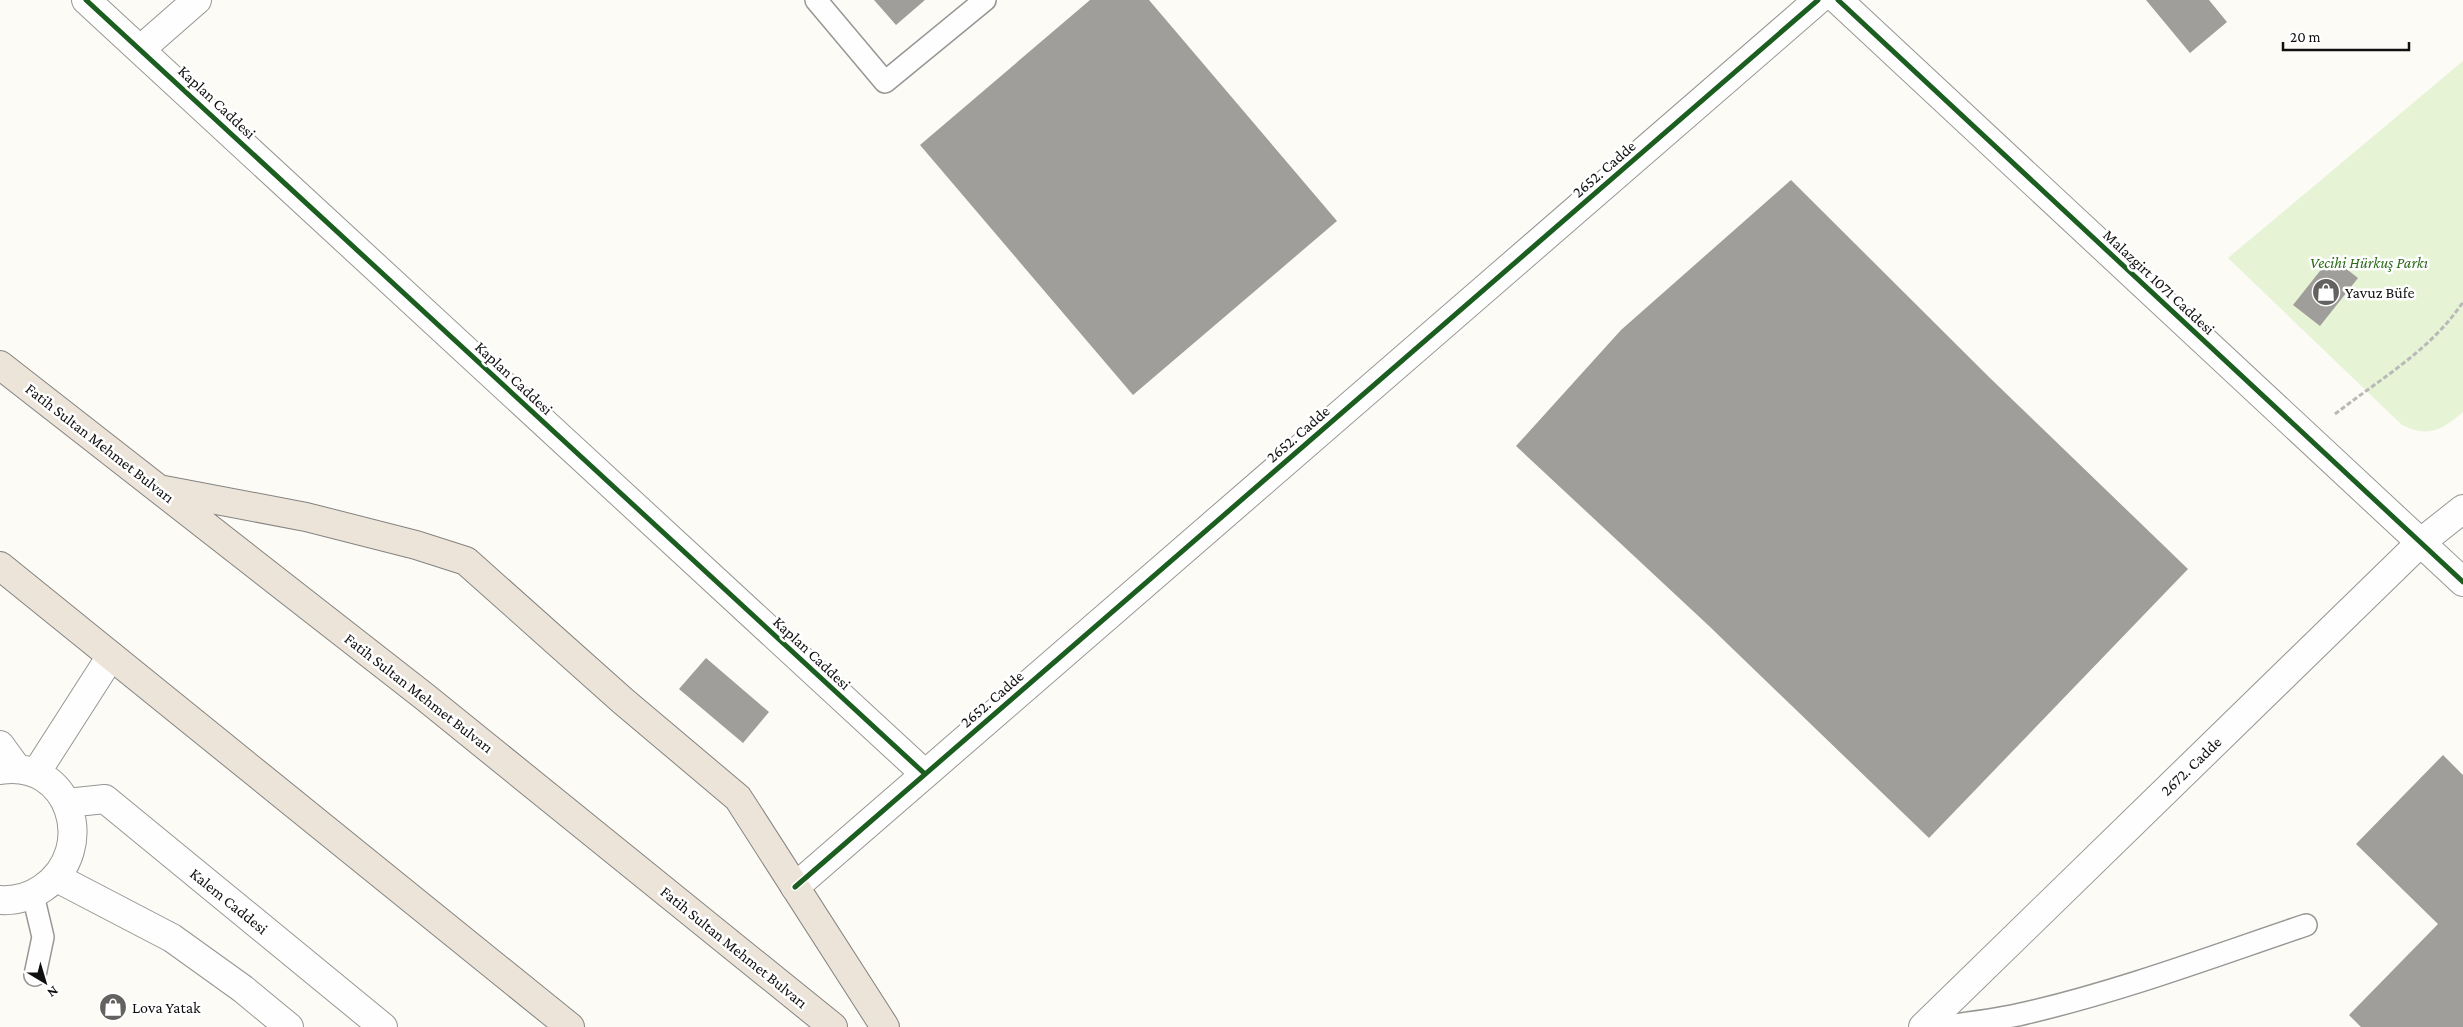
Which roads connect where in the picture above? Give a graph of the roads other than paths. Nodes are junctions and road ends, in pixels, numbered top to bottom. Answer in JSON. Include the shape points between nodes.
{"nodes":[{"id":1,"x":86,"y":0,"type":"edge"},
{"id":2,"x":197,"y":0,"type":"edge"},
{"id":3,"x":816,"y":0,"type":"edge"},
{"id":4,"x":985,"y":0,"type":"edge"},
{"id":5,"x":1818,"y":0,"type":"edge"},
{"id":6,"x":1838,"y":0,"type":"edge"},
{"id":7,"x":141,"y":49,"type":"junction"},
{"id":8,"x":0,"y":365,"type":"edge"},
{"id":9,"x":158,"y":489,"type":"junction"},
{"id":10,"x":2463,"y":509,"type":"edge"},
{"id":11,"x":2420,"y":543,"type":"junction"},
{"id":12,"x":0,"y":566,"type":"edge"},
{"id":13,"x":2463,"y":582,"type":"edge"},
{"id":14,"x":111,"y":656,"type":"junction"},
{"id":15,"x":0,"y":745,"type":"edge"},
{"id":16,"x":17,"y":770,"type":"edge"},
{"id":17,"x":925,"y":774,"type":"junction"},
{"id":18,"x":67,"y":804,"type":"junction"},
{"id":19,"x":57,"y":878,"type":"junction"},
{"id":20,"x":795,"y":887,"type":"junction"},
{"id":21,"x":33,"y":895,"type":"junction"},
{"id":22,"x":0,"y":900,"type":"edge"},
{"id":23,"x":2306,"y":925,"type":"dead end"},
{"id":24,"x":35,"y":975,"type":"dead end"},
{"id":25,"x":289,"y":1027,"type":"edge"},
{"id":26,"x":383,"y":1027,"type":"edge"},
{"id":27,"x":570,"y":1027,"type":"edge"},
{"id":28,"x":832,"y":1027,"type":"edge"},
{"id":29,"x":886,"y":1027,"type":"edge"},
{"id":30,"x":1923,"y":1027,"type":"edge"},
{"id":31,"x":1939,"y":1027,"type":"edge"}],
"edges":[{"from":1,"to":7,"type":"street","name":"Kaplan Caddesi"},
{"from":2,"to":7,"type":"street"},
{"from":3,"to":4,"type":"lane","via":[[885,82]]},
{"from":5,"to":17,"type":"street","name":"2652. Cadde"},
{"from":6,"to":11,"type":"street","name":"Malazgirt 1071 Caddesi"},
{"from":7,"to":17,"type":"street","name":"Kaplan Caddesi"},
{"from":8,"to":9,"type":"highway","name":"Fatih Sultan Mehmet Bulvarı"},
{"from":9,"to":20,"type":"highway","via":[[306,517],[466,561],[738,798]]},
{"from":9,"to":28,"type":"highway","name":"Fatih Sultan Mehmet Bulvarı","via":[[425,697]]},
{"from":10,"to":11,"type":"street","name":"2672. Cadde"},
{"from":11,"to":13,"type":"street","name":"Malazgirt 1071 Caddesi"},
{"from":11,"to":30,"type":"street","name":"2672. Cadde"},
{"from":12,"to":14,"type":"highway"},
{"from":14,"to":16,"type":"street"},
{"from":14,"to":27,"type":"highway"},
{"from":15,"to":16,"type":"street"},
{"from":16,"to":18,"type":"street","via":[[54,786]]},
{"from":17,"to":20,"type":"street","name":"2652. Cadde"},
{"from":18,"to":19,"type":"street","via":[[73,842],[68,862]]},
{"from":18,"to":26,"type":"street","name":"Kalem Caddesi","via":[[105,799]]},
{"from":19,"to":21,"type":"street"},
{"from":19,"to":25,"type":"street","via":[[172,938]]},
{"from":20,"to":29,"type":"highway"},
{"from":21,"to":22,"type":"street"},
{"from":21,"to":24,"type":"lane","via":[[43,937]]},
{"from":23,"to":31,"type":"lane","via":[[2050,1007]]}]}
